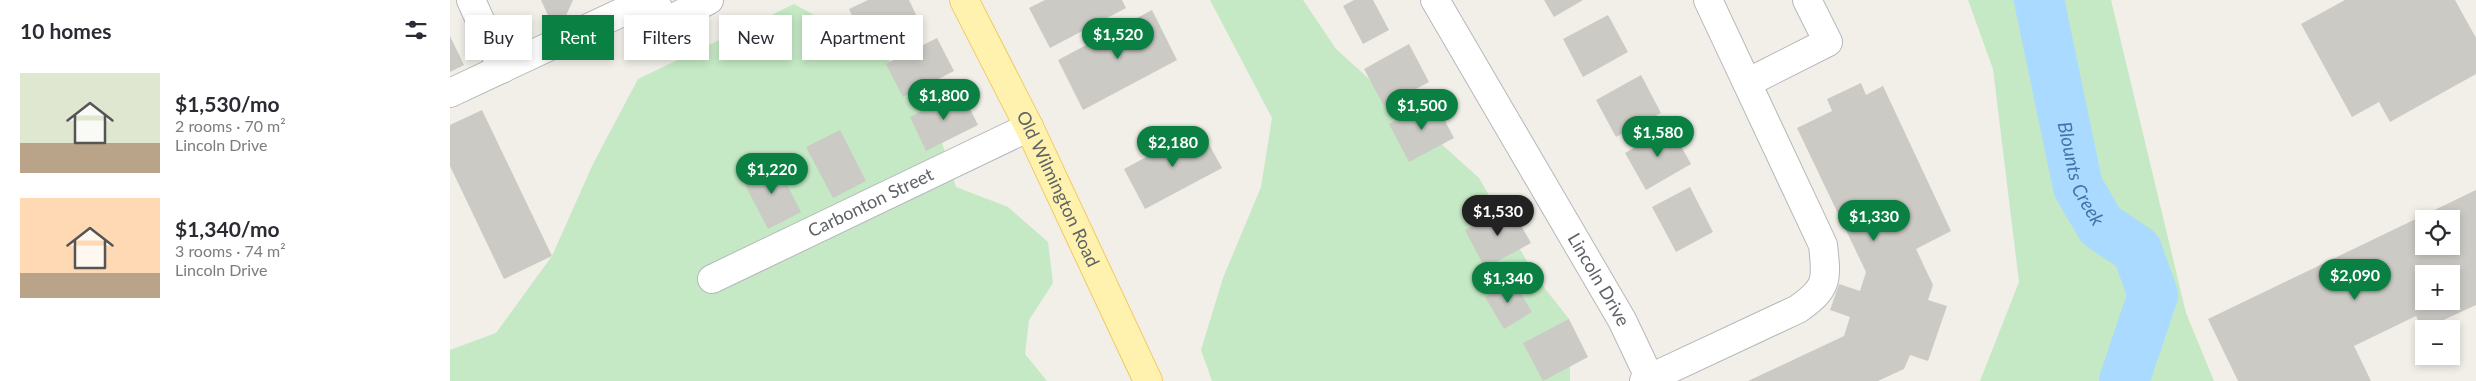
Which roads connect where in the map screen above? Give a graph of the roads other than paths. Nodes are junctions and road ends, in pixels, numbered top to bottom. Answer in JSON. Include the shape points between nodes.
{"nodes":[{"id":1,"x":471,"y":0,"type":"edge"},
{"id":2,"x":648,"y":0,"type":"edge"},
{"id":3,"x":654,"y":0,"type":"edge"},
{"id":4,"x":709,"y":0,"type":"edge"},
{"id":5,"x":964,"y":0,"type":"edge"},
{"id":6,"x":1435,"y":0,"type":"edge"},
{"id":7,"x":1708,"y":0,"type":"edge"},
{"id":8,"x":1807,"y":0,"type":"edge"},
{"id":9,"x":502,"y":69,"type":"junction"},
{"id":10,"x":1746,"y":83,"type":"junction"},
{"id":11,"x":450,"y":93,"type":"edge"},
{"id":12,"x":1029,"y":127,"type":"junction"},
{"id":13,"x":712,"y":279,"type":"dead end"},
{"id":14,"x":1648,"y":380,"type":"edge"},
{"id":15,"x":1148,"y":381,"type":"edge"}],
"edges":[{"from":1,"to":9,"type":"street"},
{"from":2,"to":9,"type":"street"},
{"from":3,"to":4,"type":"street","via":[[665,22]]},
{"from":5,"to":12,"type":"main road","name":"Old Wilmington Road"},
{"from":6,"to":14,"type":"street","name":"Lincoln Drive","via":[[1622,320]]},
{"from":7,"to":10,"type":"street"},
{"from":8,"to":10,"type":"street","via":[[1828,42]]},
{"from":9,"to":11,"type":"street"},
{"from":10,"to":14,"type":"street","via":[[1823,245],[1824,284],[1798,309]]},
{"from":12,"to":13,"type":"street","name":"Carbonton Street"},
{"from":12,"to":15,"type":"main road","name":"Old Wilmington Road"}]}
